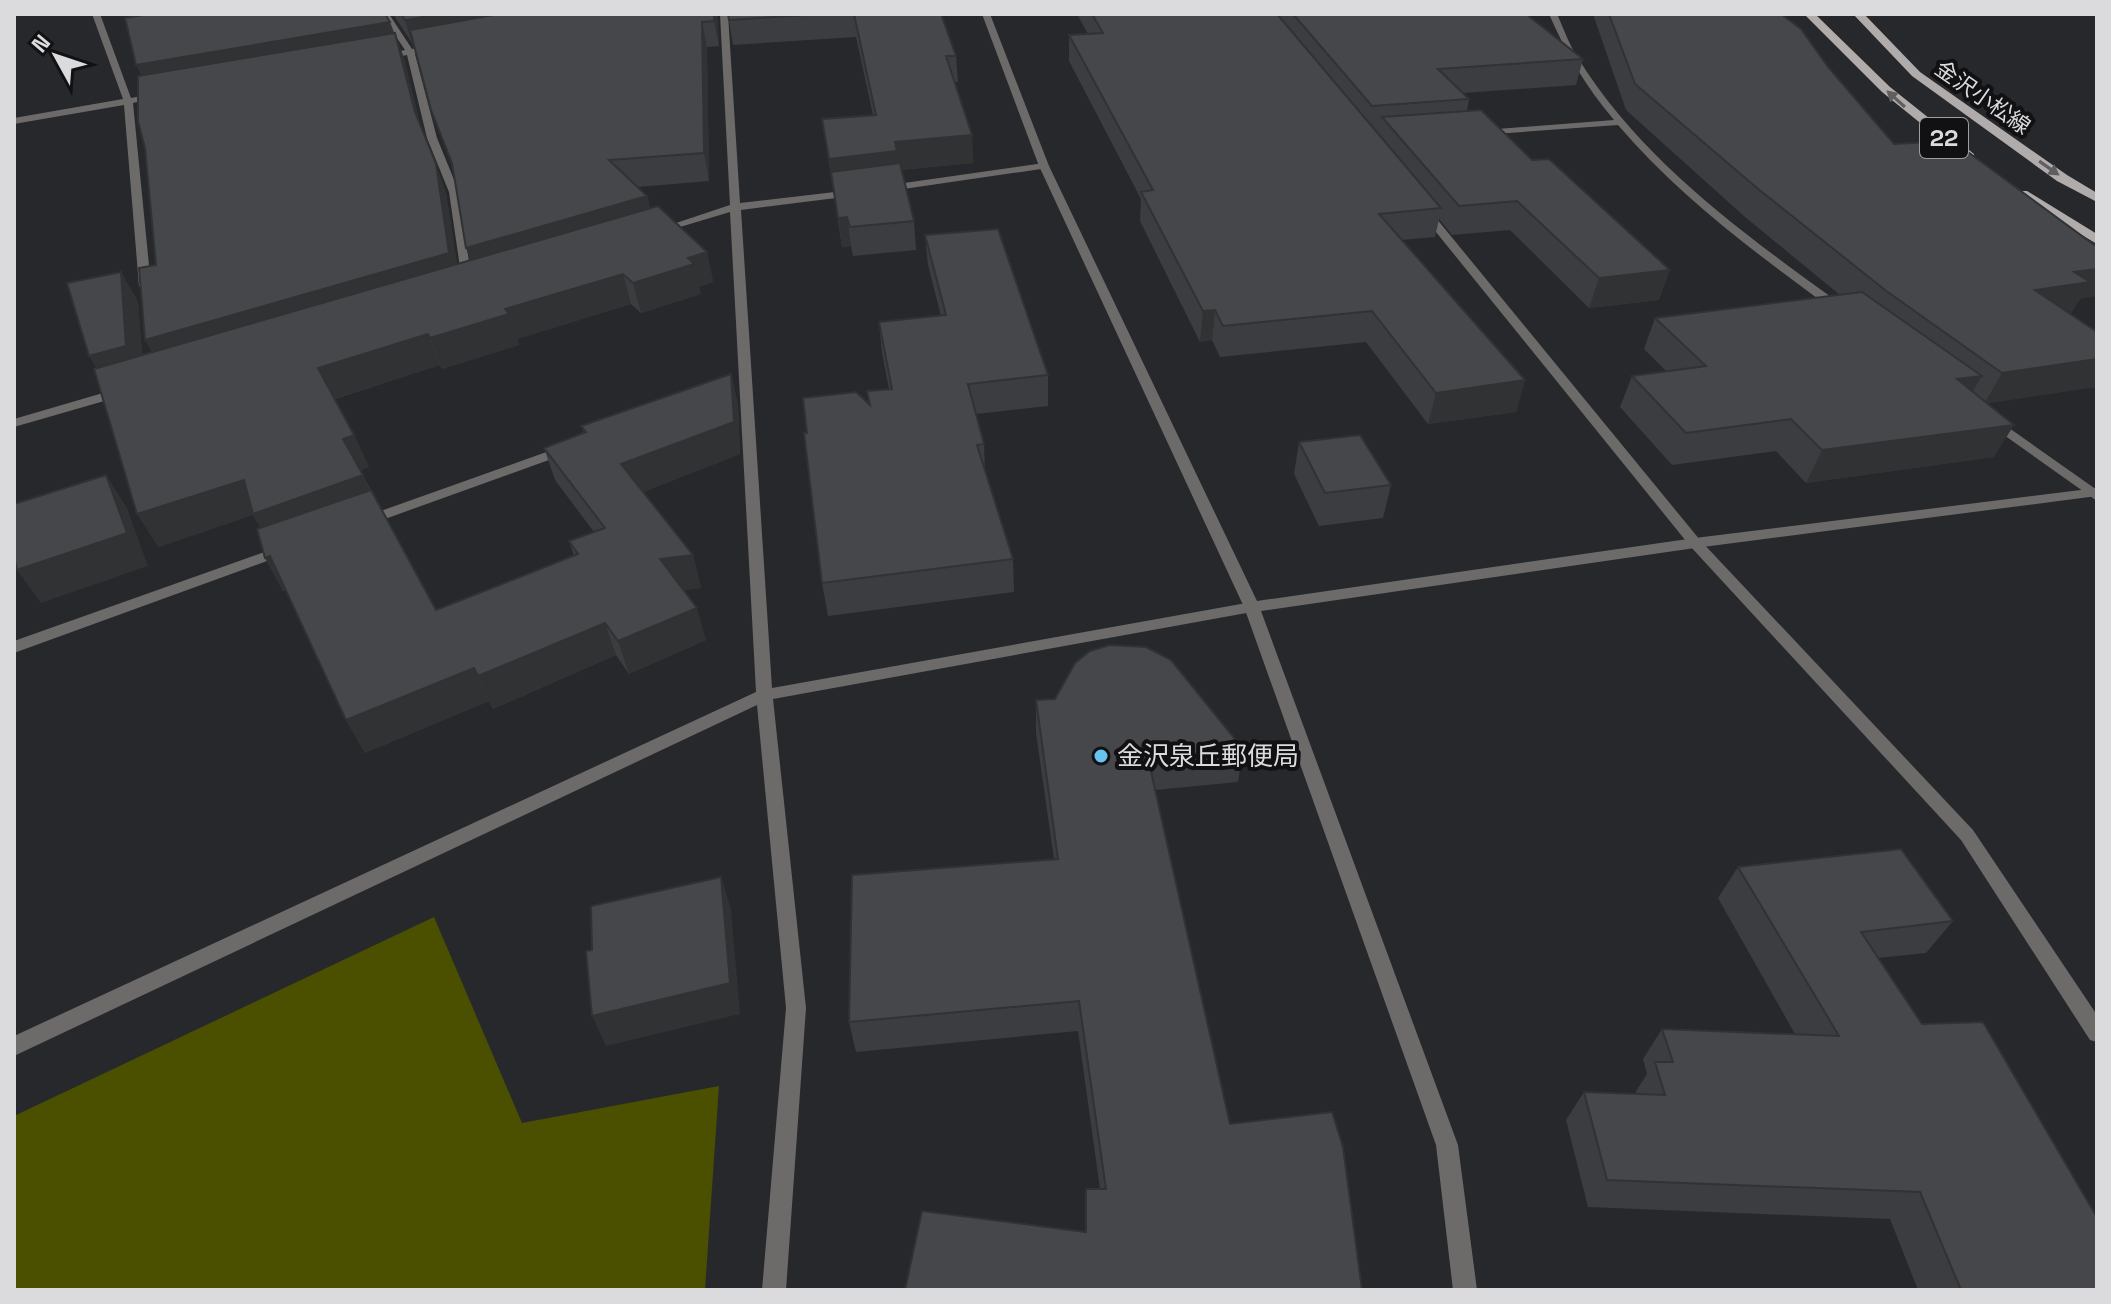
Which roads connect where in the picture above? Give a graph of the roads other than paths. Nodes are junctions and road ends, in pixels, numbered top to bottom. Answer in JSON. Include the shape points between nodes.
{"nodes":[{"id":1,"x":96,"y":14,"type":"edge"},
{"id":2,"x":385,"y":14,"type":"edge"},
{"id":3,"x":724,"y":14,"type":"edge"},
{"id":4,"x":986,"y":14,"type":"edge"},
{"id":5,"x":1553,"y":14,"type":"edge"},
{"id":6,"x":1809,"y":14,"type":"edge"},
{"id":7,"x":1858,"y":14,"type":"edge"},
{"id":8,"x":440,"y":47,"type":"edge"},
{"id":9,"x":410,"y":52,"type":"junction"},
{"id":10,"x":378,"y":58,"type":"edge"},
{"id":11,"x":175,"y":93,"type":"edge"},
{"id":12,"x":128,"y":101,"type":"junction"},
{"id":13,"x":14,"y":121,"type":"edge"},
{"id":14,"x":1620,"y":122,"type":"junction"},
{"id":15,"x":1476,"y":133,"type":"edge"},
{"id":16,"x":1044,"y":166,"type":"junction"},
{"id":17,"x":1982,"y":166,"type":"edge"},
{"id":18,"x":2008,"y":184,"type":"edge"},
{"id":19,"x":2097,"y":198,"type":"edge"},
{"id":20,"x":1416,"y":200,"type":"edge"},
{"id":21,"x":736,"y":207,"type":"junction"},
{"id":22,"x":646,"y":234,"type":"edge"},
{"id":23,"x":2097,"y":240,"type":"edge"},
{"id":24,"x":484,"y":284,"type":"edge"},
{"id":25,"x":469,"y":288,"type":"junction"},
{"id":26,"x":454,"y":293,"type":"edge"},
{"id":27,"x":147,"y":304,"type":"edge"},
{"id":28,"x":1854,"y":319,"type":"edge"},
{"id":29,"x":746,"y":384,"type":"junction"},
{"id":30,"x":140,"y":386,"type":"edge"},
{"id":31,"x":731,"y":389,"type":"edge"},
{"id":32,"x":1978,"y":410,"type":"edge"},
{"id":33,"x":14,"y":423,"type":"edge"},
{"id":34,"x":582,"y":443,"type":"edge"},
{"id":35,"x":2094,"y":494,"type":"edge"},
{"id":36,"x":358,"y":524,"type":"edge"},
{"id":37,"x":1695,"y":543,"type":"junction"},
{"id":38,"x":298,"y":545,"type":"edge"},
{"id":39,"x":1252,"y":607,"type":"junction"},
{"id":40,"x":14,"y":647,"type":"edge"},
{"id":41,"x":764,"y":695,"type":"junction"},
{"id":42,"x":2097,"y":1032,"type":"edge"},
{"id":43,"x":14,"y":1046,"type":"edge"},
{"id":44,"x":774,"y":1290,"type":"edge"},
{"id":45,"x":1465,"y":1290,"type":"edge"}],
"edges":[{"from":1,"to":12,"type":"street"},
{"from":2,"to":9,"type":"street"},
{"from":3,"to":21,"type":"street"},
{"from":4,"to":16,"type":"street"},
{"from":5,"to":14,"type":"street","via":[[1565,47]]},
{"from":17,"to":6,"type":"main road","number":"22","one_way":true,"via":[[1855,64]]},
{"from":7,"to":19,"type":"main road","name":"金沢小松線","number":"22","one_way":true,"via":[[1916,74]]},
{"from":8,"to":9,"type":"street"},
{"from":9,"to":10,"type":"street"},
{"from":9,"to":25,"type":"street","via":[[432,138],[454,192]]},
{"from":11,"to":12,"type":"street"},
{"from":12,"to":13,"type":"street"},
{"from":12,"to":27,"type":"street"},
{"from":14,"to":15,"type":"street"},
{"from":14,"to":28,"type":"street","via":[[1694,197]]},
{"from":16,"to":21,"type":"street"},
{"from":16,"to":39,"type":"street"},
{"from":18,"to":23,"type":"main road"},
{"from":20,"to":37,"type":"street"},
{"from":21,"to":22,"type":"street"},
{"from":21,"to":29,"type":"street"},
{"from":24,"to":25,"type":"street"},
{"from":25,"to":26,"type":"street"},
{"from":29,"to":31,"type":"street"},
{"from":29,"to":41,"type":"street"},
{"from":30,"to":33,"type":"street"},
{"from":32,"to":35,"type":"street"},
{"from":34,"to":36,"type":"street"},
{"from":35,"to":37,"type":"street"},
{"from":37,"to":39,"type":"street"},
{"from":37,"to":42,"type":"street","via":[[1967,835]]},
{"from":38,"to":40,"type":"street"},
{"from":39,"to":41,"type":"street"},
{"from":39,"to":45,"type":"street","via":[[1447,1145]]},
{"from":41,"to":43,"type":"street"},
{"from":41,"to":44,"type":"street","via":[[796,1008]]}]}
